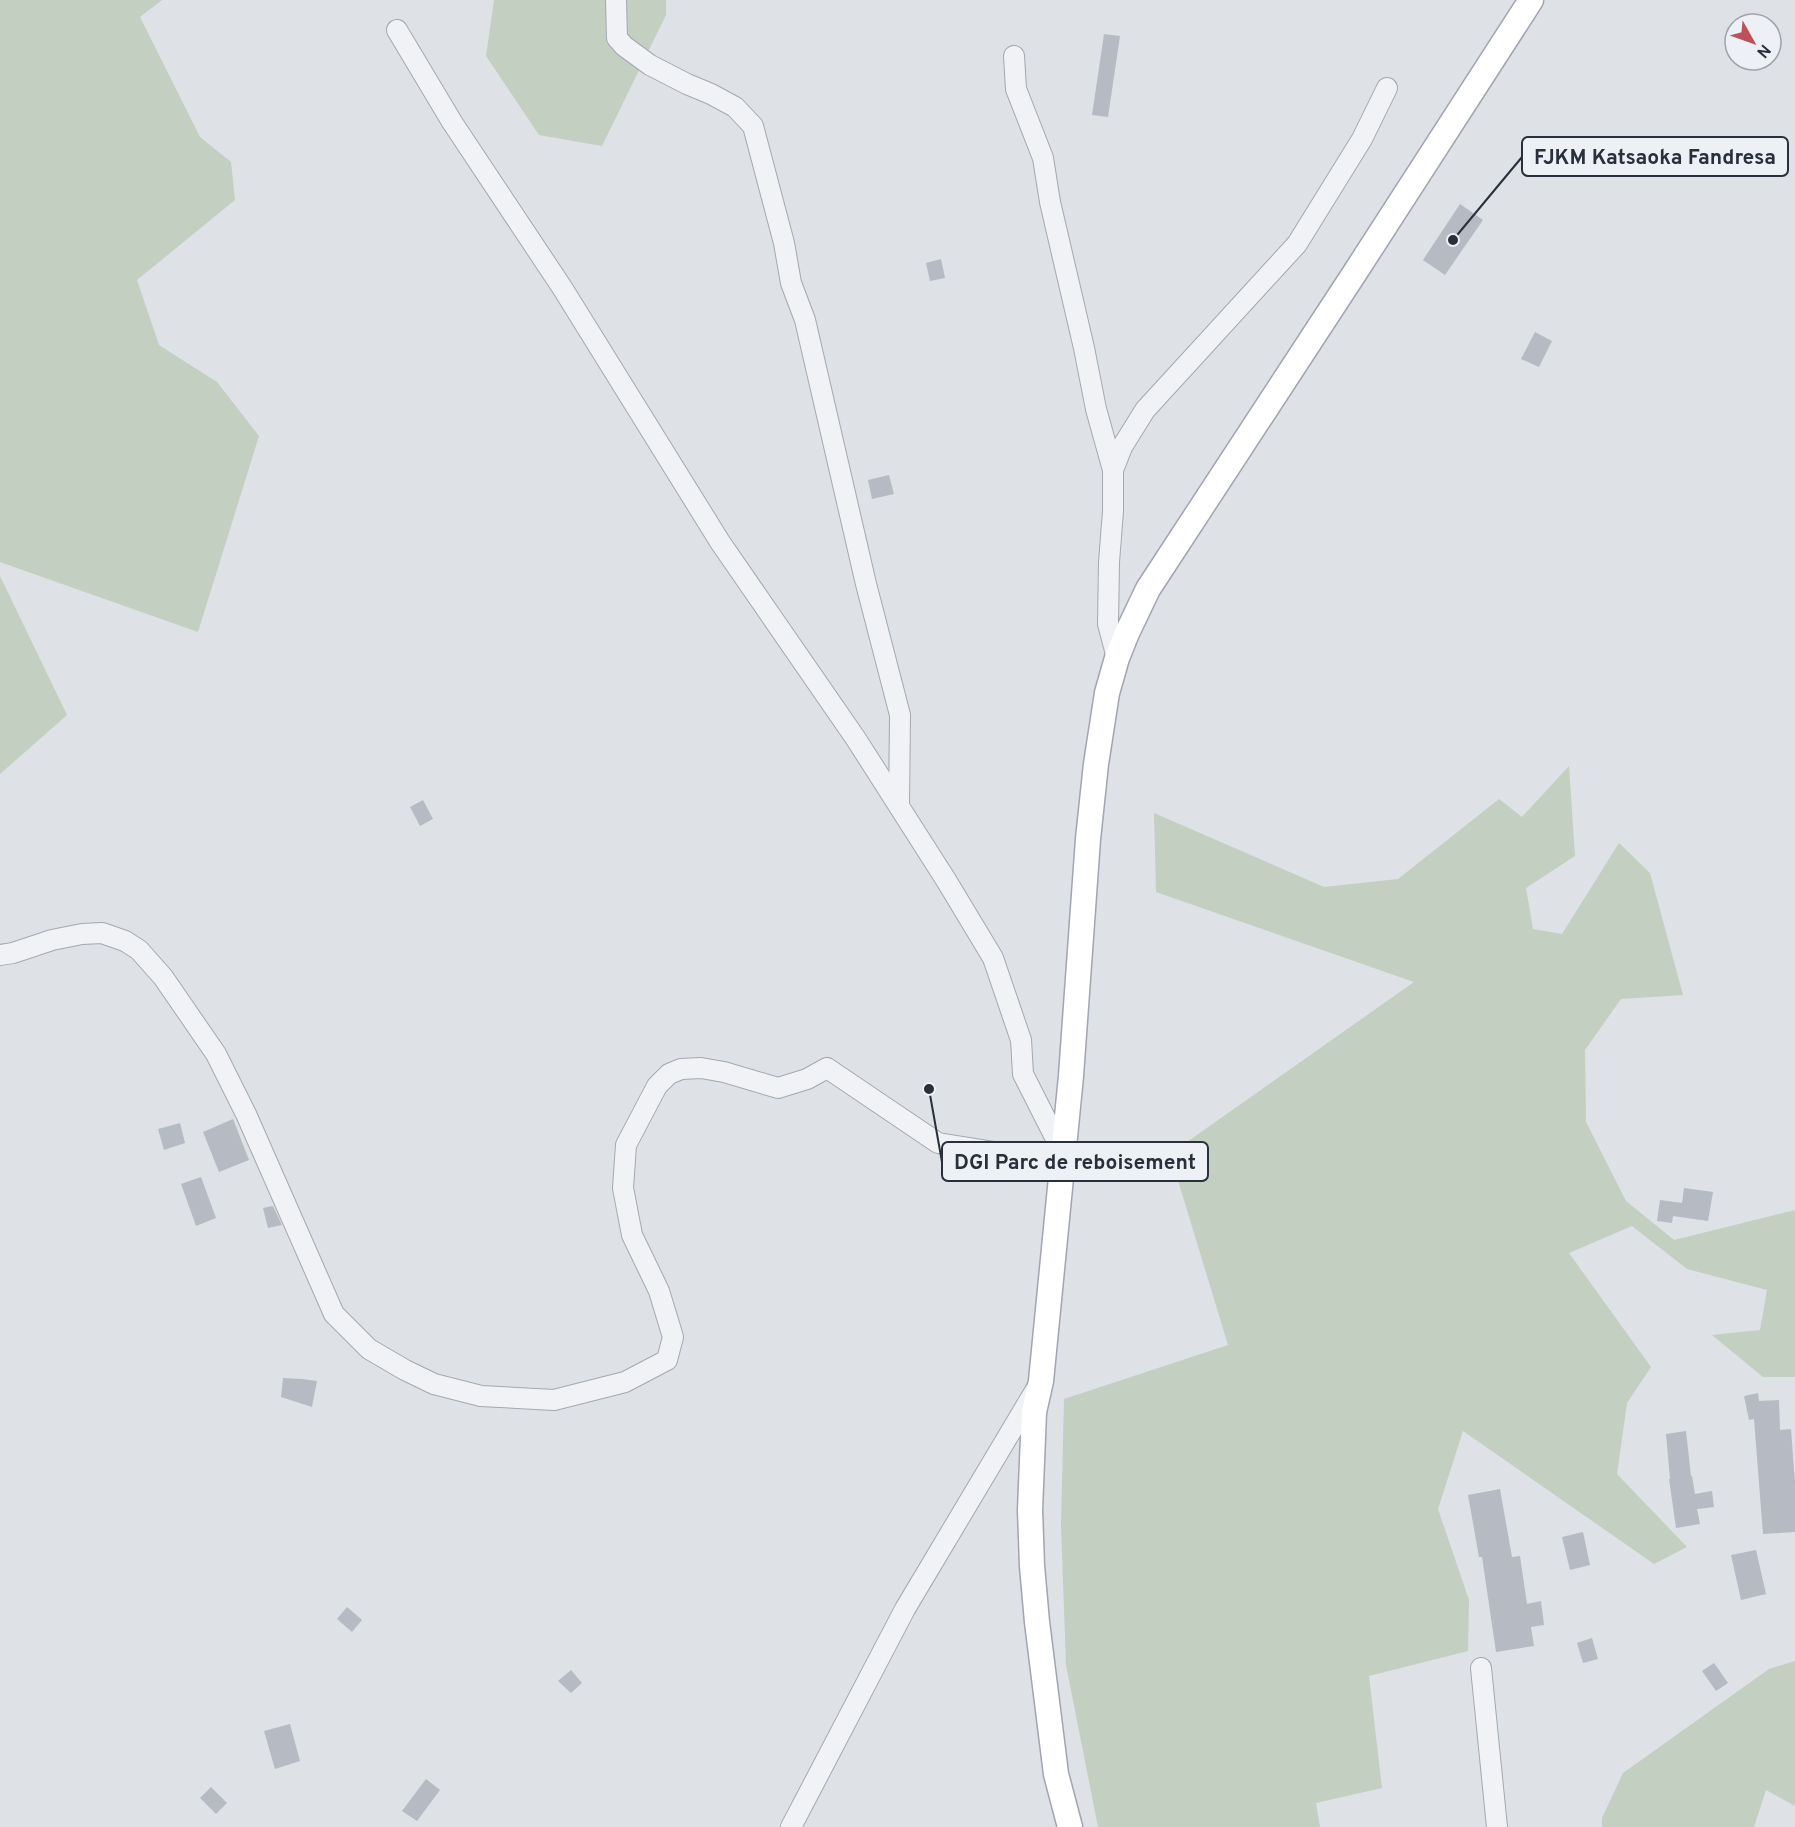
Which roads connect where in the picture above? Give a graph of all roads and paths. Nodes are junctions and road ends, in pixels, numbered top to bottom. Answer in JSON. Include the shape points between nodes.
{"nodes":[{"id":1,"x":616,"y":0,"type":"edge"},
{"id":2,"x":1531,"y":0,"type":"edge"},
{"id":3,"x":397,"y":30,"type":"dead end"},
{"id":4,"x":1014,"y":56,"type":"dead end"},
{"id":5,"x":1386,"y":88,"type":"dead end"},
{"id":6,"x":1113,"y":470,"type":"junction"},
{"id":7,"x":1117,"y":658,"type":"junction"},
{"id":8,"x":899,"y":806,"type":"junction"},
{"id":9,"x":0,"y":955,"type":"edge"},
{"id":10,"x":1064,"y":1155,"type":"junction"},
{"id":11,"x":1041,"y":1381,"type":"junction"},
{"id":12,"x":1481,"y":1668,"type":"dead end"},
{"id":13,"x":791,"y":1827,"type":"edge"},
{"id":14,"x":1070,"y":1827,"type":"edge"},
{"id":15,"x":1497,"y":1827,"type":"edge"}],
"edges":[{"from":1,"to":8,"type":"street","via":[[617,38],[624,46],[650,65],[735,107],[753,126],[900,715]]},
{"from":2,"to":7,"type":"main road","via":[[1148,589]]},
{"from":3,"to":8,"type":"street","via":[[720,542]]},
{"from":4,"to":6,"type":"street","via":[[1016,89],[1043,158],[1096,409]]},
{"from":5,"to":6,"type":"street","via":[[1362,139],[1297,244],[1145,410]]},
{"from":6,"to":7,"type":"street","via":[[1108,624]]},
{"from":7,"to":10,"type":"main road","via":[[1107,693],[1088,839]]},
{"from":8,"to":10,"type":"street","via":[[993,958],[1022,1040],[1023,1074]]},
{"from":9,"to":10,"type":"street","via":[[52,940],[102,933],[139,950],[163,977],[216,1054],[334,1314],[369,1349],[405,1370],[434,1384],[481,1396],[554,1400],[625,1382],[667,1360],[673,1337],[659,1291],[632,1235],[623,1188],[626,1145],[657,1086],[681,1069],[724,1072],[778,1088],[827,1068],[938,1143],[1018,1156]]},
{"from":10,"to":11,"type":"main road"},
{"from":11,"to":13,"type":"street","via":[[905,1610]]},
{"from":11,"to":14,"type":"main road","via":[[1034,1412],[1032,1566],[1056,1774]]},
{"from":12,"to":15,"type":"street"}]}
